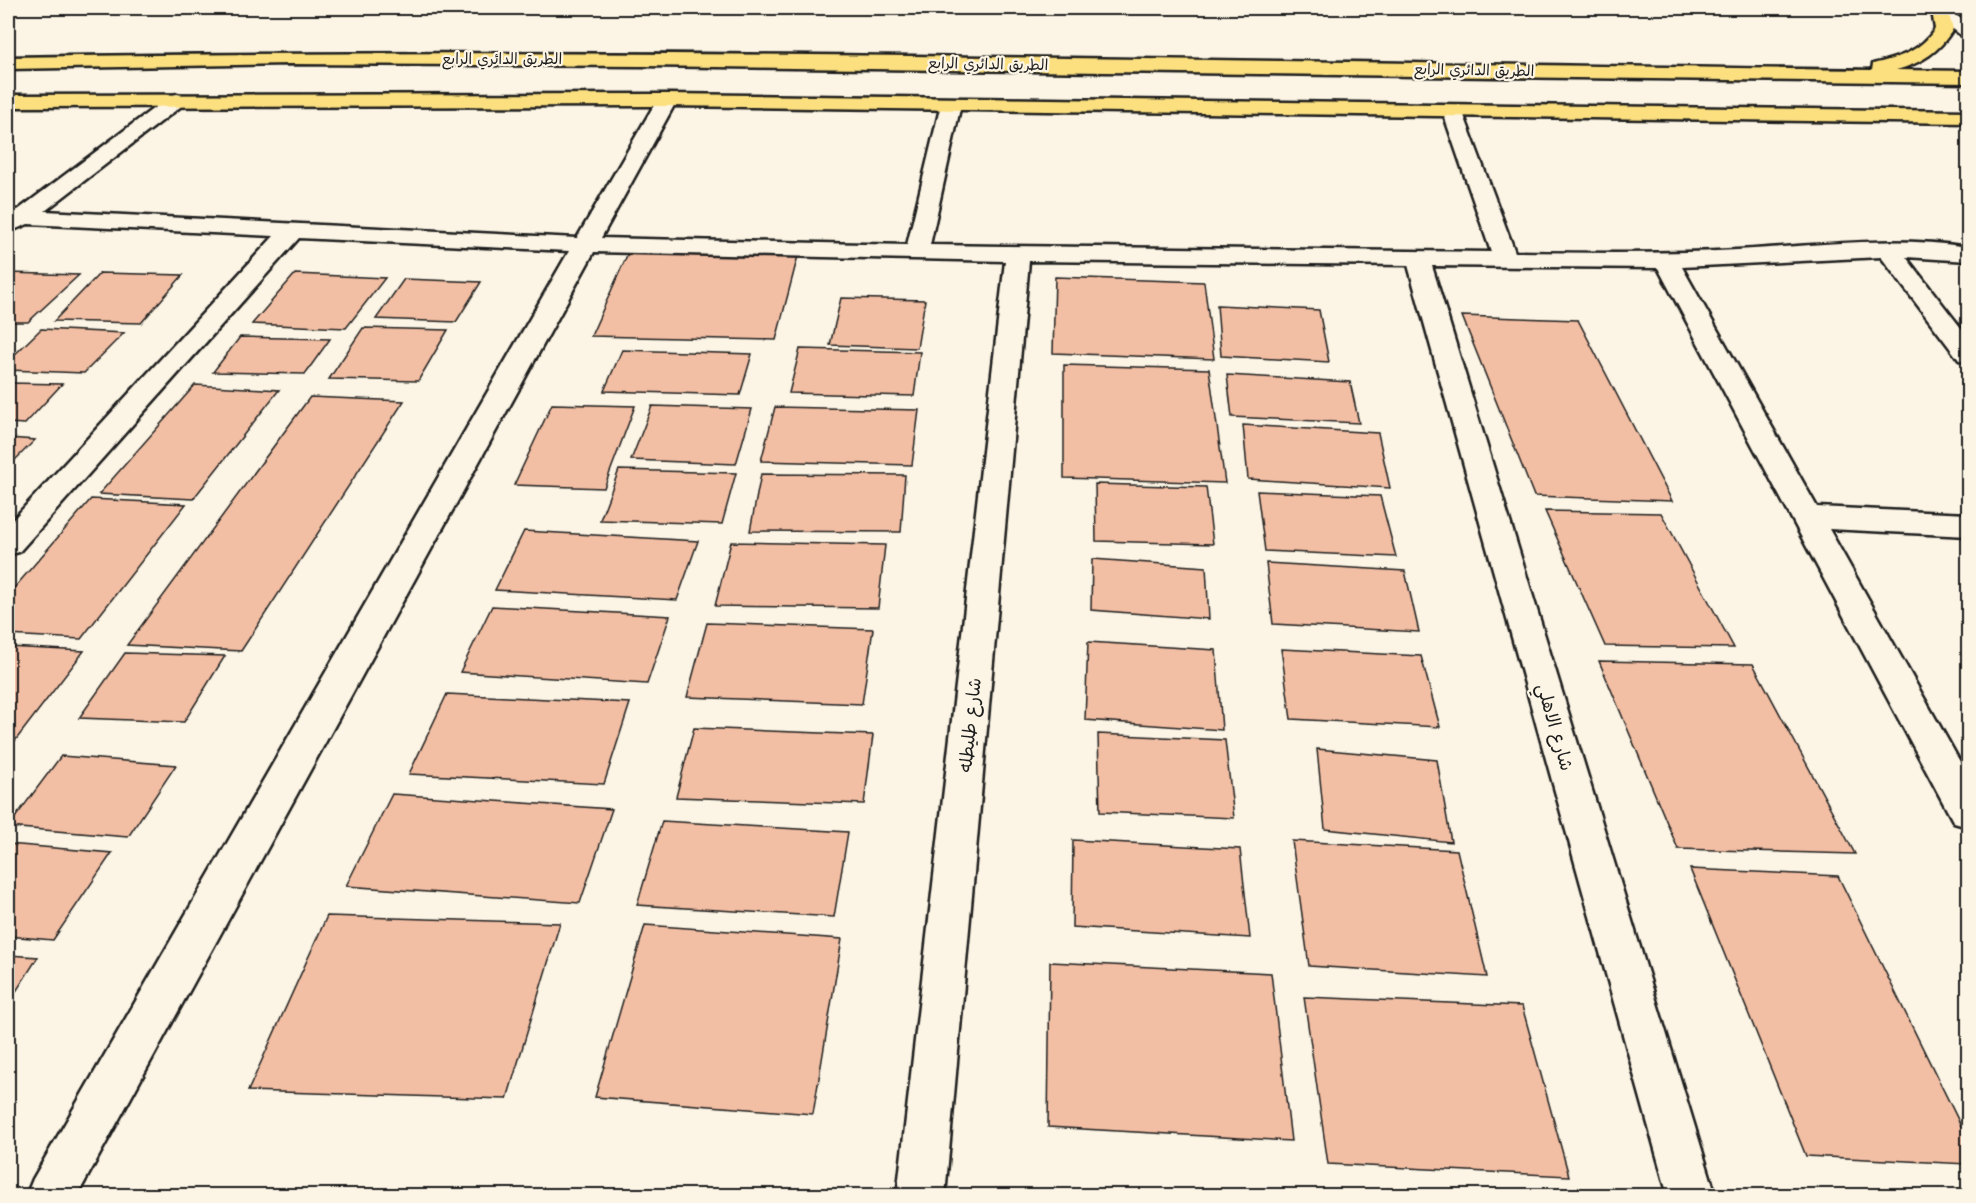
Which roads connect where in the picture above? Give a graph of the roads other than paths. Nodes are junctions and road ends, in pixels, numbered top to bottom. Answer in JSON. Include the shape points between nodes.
{"nodes":[{"id":1,"x":1938,"y":9,"type":"edge"},
{"id":2,"x":1968,"y":22,"type":"edge"},
{"id":3,"x":1968,"y":32,"type":"edge"},
{"id":4,"x":8,"y":63,"type":"edge"},
{"id":5,"x":1825,"y":75,"type":"junction"},
{"id":6,"x":1968,"y":77,"type":"edge"},
{"id":7,"x":177,"y":100,"type":"junction"},
{"id":8,"x":667,"y":100,"type":"junction"},
{"id":9,"x":8,"y":101,"type":"edge"},
{"id":10,"x":951,"y":104,"type":"junction"},
{"id":11,"x":1452,"y":110,"type":"junction"},
{"id":12,"x":1888,"y":115,"type":"junction"},
{"id":13,"x":1968,"y":117,"type":"edge"},
{"id":14,"x":1968,"y":132,"type":"edge"},
{"id":15,"x":13,"y":220,"type":"edge"},
{"id":16,"x":294,"y":229,"type":"junction"},
{"id":17,"x":585,"y":245,"type":"junction"},
{"id":18,"x":1888,"y":249,"type":"junction"},
{"id":19,"x":917,"y":251,"type":"junction"},
{"id":20,"x":1018,"y":254,"type":"junction"},
{"id":21,"x":1968,"y":254,"type":"edge"},
{"id":22,"x":1418,"y":259,"type":"junction"},
{"id":23,"x":1505,"y":259,"type":"junction"},
{"id":24,"x":1666,"y":261,"type":"junction"},
{"id":25,"x":1968,"y":354,"type":"edge"},
{"id":26,"x":1807,"y":517,"type":"junction"},
{"id":27,"x":1968,"y":525,"type":"edge"},
{"id":28,"x":8,"y":544,"type":"edge"},
{"id":29,"x":1968,"y":810,"type":"edge"},
{"id":30,"x":50,"y":1196,"type":"edge"},
{"id":31,"x":921,"y":1196,"type":"edge"},
{"id":32,"x":1692,"y":1196,"type":"edge"}],
"edges":[{"from":1,"to":2,"type":"main road"},
{"from":1,"to":3,"type":"street"},
{"from":1,"to":5,"type":"main road","via":[[1944,29],[1935,45],[1912,59]]},
{"from":4,"to":5,"type":"main road","name":"الطريق الدائري الرابع","via":[[289,58],[643,60]]},
{"from":5,"to":6,"type":"main road","name":"الطريق الدائري الرابع"},
{"from":7,"to":8,"type":"main road"},
{"from":7,"to":9,"type":"main road"},
{"from":7,"to":15,"type":"street"},
{"from":8,"to":10,"type":"main road"},
{"from":8,"to":17,"type":"street"},
{"from":10,"to":11,"type":"main road"},
{"from":10,"to":19,"type":"street"},
{"from":11,"to":12,"type":"main road"},
{"from":11,"to":23,"type":"street"},
{"from":12,"to":13,"type":"main road"},
{"from":12,"to":14,"type":"main road"},
{"from":15,"to":16,"type":"street"},
{"from":16,"to":17,"type":"street"},
{"from":16,"to":28,"type":"street"},
{"from":17,"to":19,"type":"street"},
{"from":17,"to":30,"type":"street"},
{"from":18,"to":21,"type":"street"},
{"from":18,"to":24,"type":"street"},
{"from":18,"to":25,"type":"street"},
{"from":19,"to":20,"type":"street"},
{"from":20,"to":22,"type":"street"},
{"from":20,"to":31,"type":"street","name":"شارع طليطله"},
{"from":22,"to":23,"type":"street"},
{"from":22,"to":32,"type":"street","name":"شارع الاهلي"},
{"from":23,"to":24,"type":"street"},
{"from":24,"to":26,"type":"street"},
{"from":26,"to":27,"type":"street"},
{"from":26,"to":29,"type":"street"}]}
